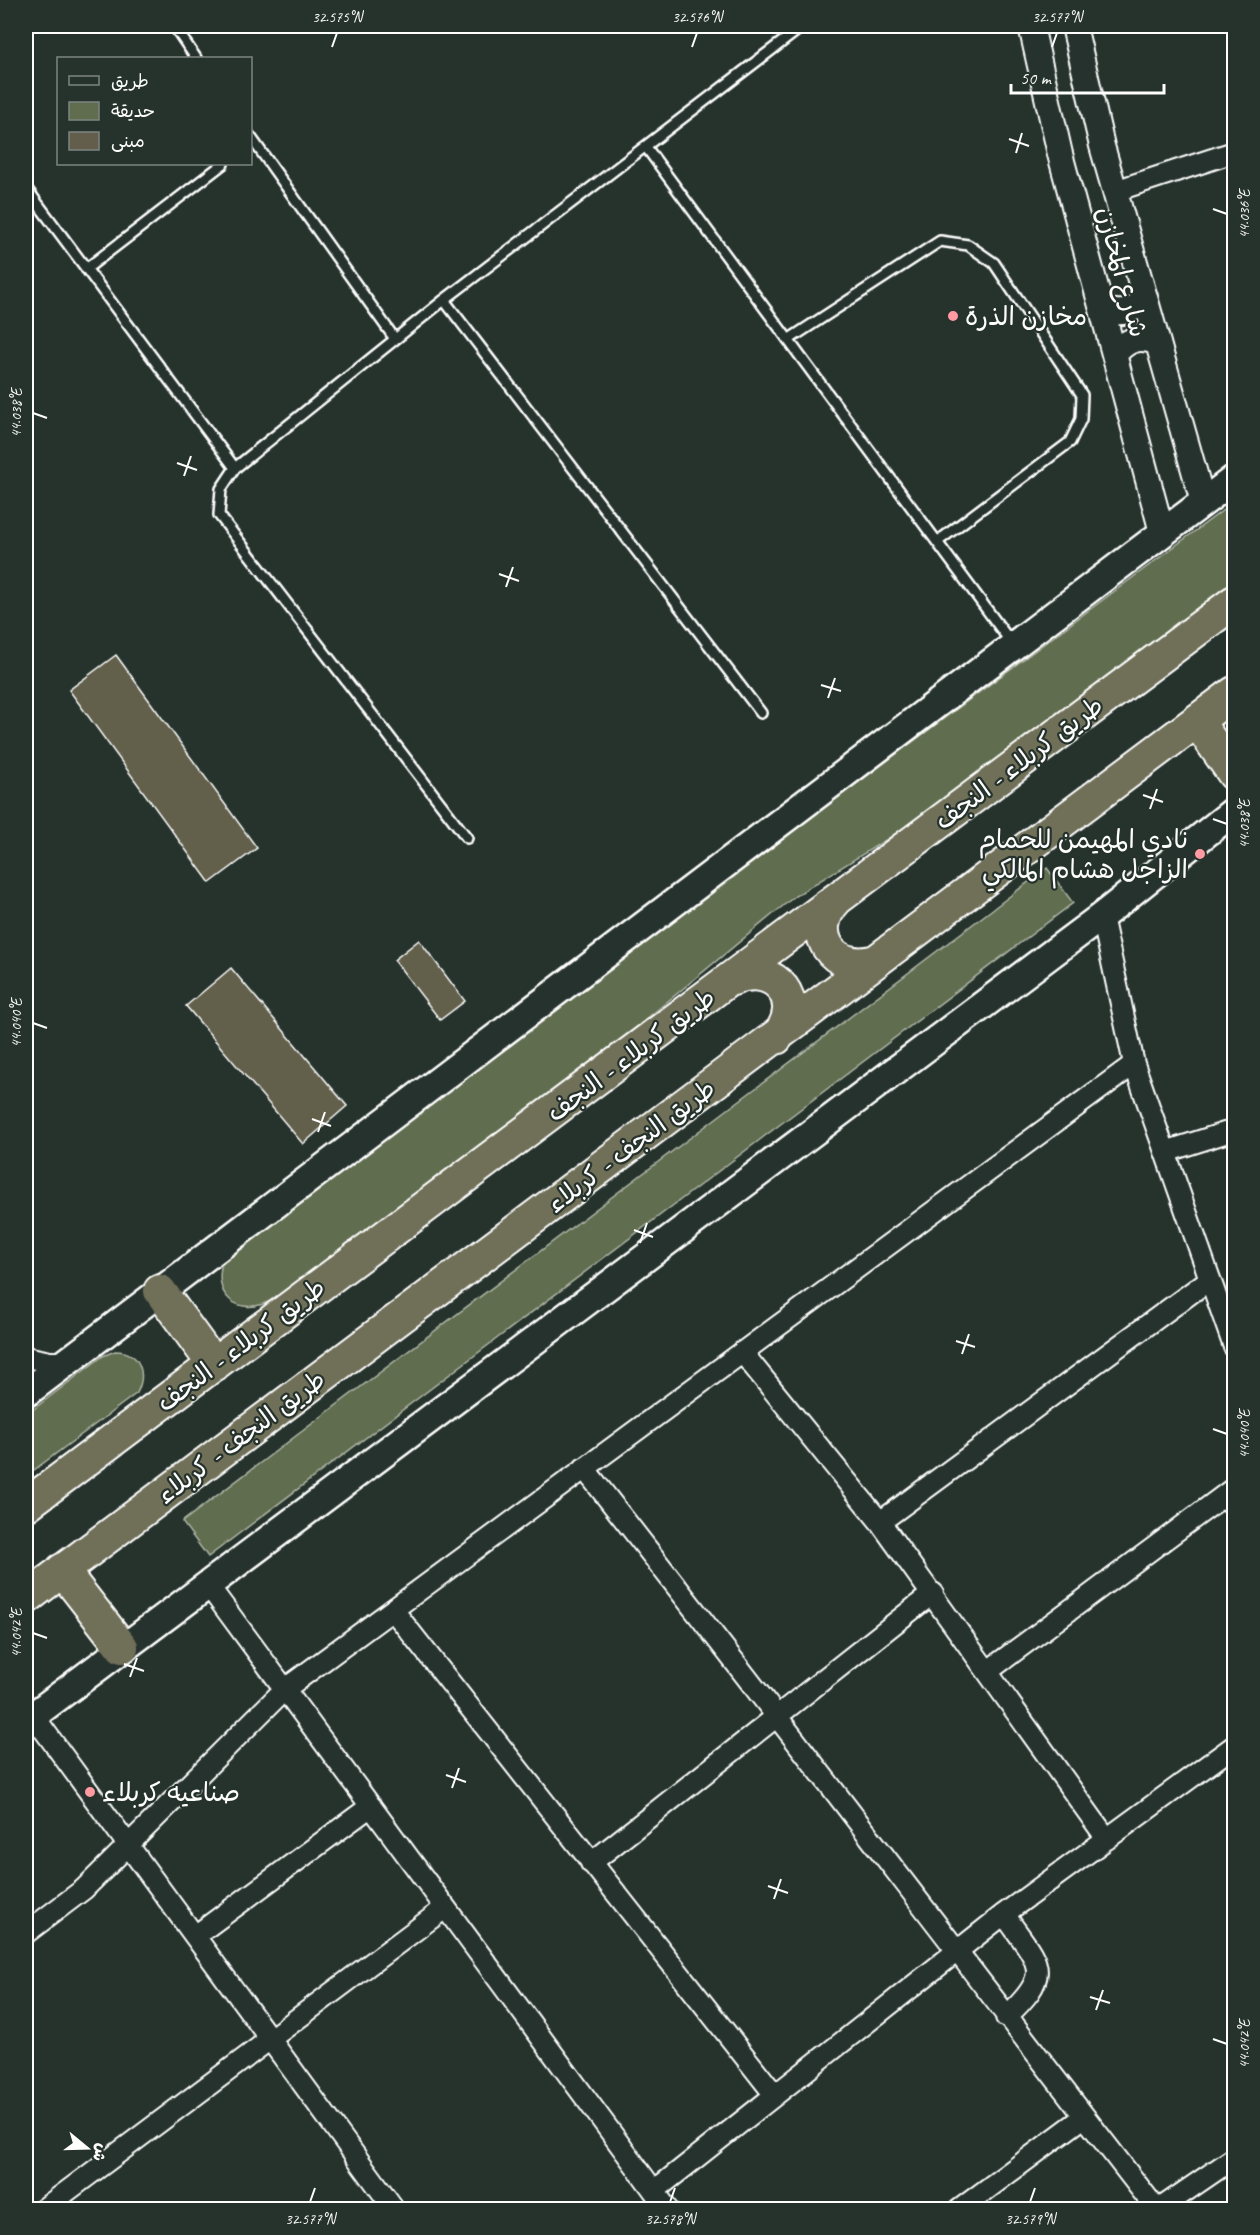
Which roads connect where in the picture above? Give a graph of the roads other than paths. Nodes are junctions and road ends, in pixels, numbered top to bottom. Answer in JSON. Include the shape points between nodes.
{"nodes":[{"id":1,"x":174,"y":26,"type":"edge"},
{"id":2,"x":803,"y":26,"type":"edge"},
{"id":3,"x":1031,"y":26,"type":"edge"},
{"id":4,"x":1074,"y":26,"type":"edge"},
{"id":5,"x":195,"y":57,"type":"edge"},
{"id":6,"x":252,"y":141,"type":"edge"},
{"id":7,"x":646,"y":147,"type":"junction"},
{"id":8,"x":1234,"y":152,"type":"edge"},
{"id":9,"x":222,"y":165,"type":"edge"},
{"id":10,"x":26,"y":188,"type":"edge"},
{"id":11,"x":1115,"y":191,"type":"junction"},
{"id":12,"x":86,"y":268,"type":"junction"},
{"id":13,"x":1145,"y":297,"type":"junction"},
{"id":14,"x":444,"y":300,"type":"junction"},
{"id":15,"x":1103,"y":309,"type":"junction"},
{"id":16,"x":395,"y":339,"type":"junction"},
{"id":17,"x":788,"y":340,"type":"junction"},
{"id":18,"x":1158,"y":343,"type":"junction"},
{"id":19,"x":1115,"y":354,"type":"junction"},
{"id":20,"x":235,"y":468,"type":"junction"},
{"id":21,"x":1234,"y":479,"type":"edge"},
{"id":22,"x":1203,"y":502,"type":"junction"},
{"id":23,"x":1162,"y":532,"type":"junction"},
{"id":24,"x":937,"y":542,"type":"junction"},
{"id":25,"x":1234,"y":602,"type":"edge"},
{"id":26,"x":1012,"y":645,"type":"junction"},
{"id":27,"x":1234,"y":693,"type":"edge"},
{"id":28,"x":761,"y":713,"type":"dead end"},
{"id":29,"x":1197,"y":721,"type":"junction"},
{"id":30,"x":1234,"y":774,"type":"edge"},
{"id":31,"x":1234,"y":811,"type":"edge"},
{"id":32,"x":466,"y":838,"type":"dead end"},
{"id":33,"x":836,"y":900,"type":"junction"},
{"id":34,"x":1102,"y":916,"type":"junction"},
{"id":35,"x":876,"y":961,"type":"junction"},
{"id":36,"x":733,"y":979,"type":"junction"},
{"id":37,"x":775,"y":1039,"type":"junction"},
{"id":38,"x":1134,"y":1064,"type":"junction"},
{"id":39,"x":1234,"y":1130,"type":"edge"},
{"id":40,"x":1165,"y":1152,"type":"junction"},
{"id":41,"x":1210,"y":1279,"type":"junction"},
{"id":42,"x":160,"y":1291,"type":"junction"},
{"id":43,"x":1234,"y":1347,"type":"edge"},
{"id":44,"x":742,"y":1352,"type":"junction"},
{"id":45,"x":26,"y":1357,"type":"edge"},
{"id":46,"x":67,"y":1362,"type":"junction"},
{"id":47,"x":214,"y":1365,"type":"junction"},
{"id":48,"x":26,"y":1393,"type":"edge"},
{"id":49,"x":584,"y":1468,"type":"junction"},
{"id":50,"x":1234,"y":1488,"type":"edge"},
{"id":51,"x":26,"y":1505,"type":"edge"},
{"id":52,"x":880,"y":1522,"type":"junction"},
{"id":53,"x":62,"y":1570,"type":"junction"},
{"id":54,"x":208,"y":1585,"type":"junction"},
{"id":55,"x":933,"y":1593,"type":"junction"},
{"id":56,"x":26,"y":1598,"type":"edge"},
{"id":57,"x":393,"y":1610,"type":"junction"},
{"id":58,"x":122,"y":1647,"type":"junction"},
{"id":59,"x":988,"y":1671,"type":"junction"},
{"id":60,"x":285,"y":1689,"type":"junction"},
{"id":61,"x":779,"y":1715,"type":"junction"},
{"id":62,"x":29,"y":1718,"type":"edge"},
{"id":63,"x":1234,"y":1746,"type":"edge"},
{"id":64,"x":371,"y":1806,"type":"junction"},
{"id":65,"x":1107,"y":1839,"type":"junction"},
{"id":66,"x":128,"y":1844,"type":"junction"},
{"id":67,"x":591,"y":1863,"type":"junction"},
{"id":68,"x":446,"y":1908,"type":"junction"},
{"id":69,"x":1004,"y":1914,"type":"junction"},
{"id":70,"x":26,"y":1933,"type":"edge"},
{"id":71,"x":195,"y":1936,"type":"junction"},
{"id":72,"x":956,"y":1952,"type":"junction"},
{"id":73,"x":1006,"y":2017,"type":"junction"},
{"id":74,"x":270,"y":2038,"type":"junction"},
{"id":75,"x":775,"y":2095,"type":"junction"},
{"id":76,"x":1084,"y":2117,"type":"junction"},
{"id":77,"x":1234,"y":2158,"type":"edge"},
{"id":78,"x":654,"y":2191,"type":"junction"},
{"id":79,"x":42,"y":2210,"type":"edge"},
{"id":80,"x":395,"y":2210,"type":"edge"},
{"id":81,"x":668,"y":2210,"type":"edge"},
{"id":82,"x":959,"y":2210,"type":"edge"},
{"id":83,"x":1158,"y":2210,"type":"edge"}],
"edges":[{"from":1,"to":5,"type":"lane"},
{"from":2,"to":7,"type":"lane"},
{"from":3,"to":15,"type":"street","name":"شارع المخازن","via":[[1060,154]]},
{"from":4,"to":11,"type":"street","name":"شارع المخازن"},
{"from":6,"to":16,"type":"lane"},
{"from":7,"to":14,"type":"lane"},
{"from":7,"to":17,"type":"lane"},
{"from":8,"to":11,"type":"street"},
{"from":9,"to":12,"type":"lane"},
{"from":10,"to":12,"type":"lane"},
{"from":11,"to":13,"type":"street","name":"شارع المخازن"},
{"from":12,"to":20,"type":"lane"},
{"from":13,"to":15,"type":"street","via":[[1131,311]]},
{"from":13,"to":18,"type":"street","name":"شارع المخازن"},
{"from":14,"to":16,"type":"lane"},
{"from":14,"to":28,"type":"lane"},
{"from":15,"to":19,"type":"street","name":"شارع المخازن"},
{"from":16,"to":20,"type":"lane"},
{"from":17,"to":24,"type":"lane"},
{"from":17,"to":24,"type":"lane","via":[[940,241],[968,245],[994,263],[1082,395],[1081,419],[1070,442]]},
{"from":18,"to":19,"type":"street","via":[[1149,339],[1130,340]]},
{"from":18,"to":22,"type":"street","name":"شارع المخازن"},
{"from":19,"to":23,"type":"street","name":"شارع المخازن"},
{"from":20,"to":32,"type":"lane","via":[[221,489],[219,515]]},
{"from":21,"to":22,"type":"main road"},
{"from":22,"to":23,"type":"main road"},
{"from":23,"to":26,"type":"main road"},
{"from":24,"to":26,"type":"lane"},
{"from":25,"to":33,"type":"highway","name":"طريق كربلاء - النجف"},
{"from":26,"to":42,"type":"main road"},
{"from":27,"to":29,"type":"highway","name":"طريق النجف - كربلاء"},
{"from":29,"to":30,"type":"highway"},
{"from":29,"to":35,"type":"highway","name":"طريق النجف - كربلاء"},
{"from":31,"to":34,"type":"main road"},
{"from":33,"to":35,"type":"highway","via":[[822,928],[828,948],[845,962]]},
{"from":33,"to":36,"type":"highway","name":"طريق كربلاء - النجف"},
{"from":34,"to":38,"type":"street"},
{"from":34,"to":54,"type":"main road"},
{"from":35,"to":37,"type":"highway","name":"طريق النجف - كربلاء"},
{"from":36,"to":37,"type":"highway","via":[[757,973],[769,976],[786,993],[789,1018]]},
{"from":36,"to":47,"type":"highway","name":"طريق كربلاء - النجف"},
{"from":37,"to":53,"type":"highway","name":"طريق النجف - كربلاء"},
{"from":38,"to":40,"type":"street"},
{"from":38,"to":44,"type":"street"},
{"from":39,"to":40,"type":"street"},
{"from":40,"to":41,"type":"street"},
{"from":41,"to":43,"type":"street"},
{"from":41,"to":52,"type":"street"},
{"from":42,"to":46,"type":"main road"},
{"from":42,"to":47,"type":"highway"},
{"from":44,"to":49,"type":"street"},
{"from":44,"to":52,"type":"street"},
{"from":45,"to":46,"type":"street"},
{"from":46,"to":48,"type":"main road"},
{"from":47,"to":51,"type":"highway","name":"طريق كربلاء - النجف"},
{"from":49,"to":57,"type":"street"},
{"from":49,"to":61,"type":"street"},
{"from":50,"to":59,"type":"street"},
{"from":52,"to":55,"type":"street"},
{"from":53,"to":56,"type":"highway","name":"طريق النجف - كربلاء"},
{"from":53,"to":58,"type":"highway"},
{"from":54,"to":58,"type":"main road"},
{"from":54,"to":60,"type":"street"},
{"from":55,"to":59,"type":"street"},
{"from":55,"to":61,"type":"street"},
{"from":57,"to":60,"type":"street"},
{"from":57,"to":67,"type":"street"},
{"from":58,"to":62,"type":"main road"},
{"from":59,"to":65,"type":"street"},
{"from":60,"to":64,"type":"street"},
{"from":60,"to":66,"type":"street"},
{"from":61,"to":67,"type":"street"},
{"from":61,"to":72,"type":"street"},
{"from":62,"to":66,"type":"street"},
{"from":63,"to":65,"type":"street"},
{"from":64,"to":68,"type":"street"},
{"from":64,"to":71,"type":"street"},
{"from":65,"to":69,"type":"street"},
{"from":66,"to":70,"type":"street","via":[[84,1889]]},
{"from":66,"to":71,"type":"street"},
{"from":67,"to":75,"type":"street"},
{"from":68,"to":74,"type":"street"},
{"from":68,"to":78,"type":"street"},
{"from":69,"to":72,"type":"street"},
{"from":69,"to":73,"type":"street","via":[[1029,1950],[1037,1970],[1032,1991]]},
{"from":71,"to":74,"type":"street"},
{"from":72,"to":73,"type":"street"},
{"from":72,"to":75,"type":"street"},
{"from":73,"to":76,"type":"street"},
{"from":74,"to":79,"type":"street"},
{"from":74,"to":80,"type":"street"},
{"from":75,"to":78,"type":"street"},
{"from":76,"to":82,"type":"street"},
{"from":76,"to":83,"type":"street"},
{"from":77,"to":83,"type":"street"},
{"from":78,"to":81,"type":"street"}]}
